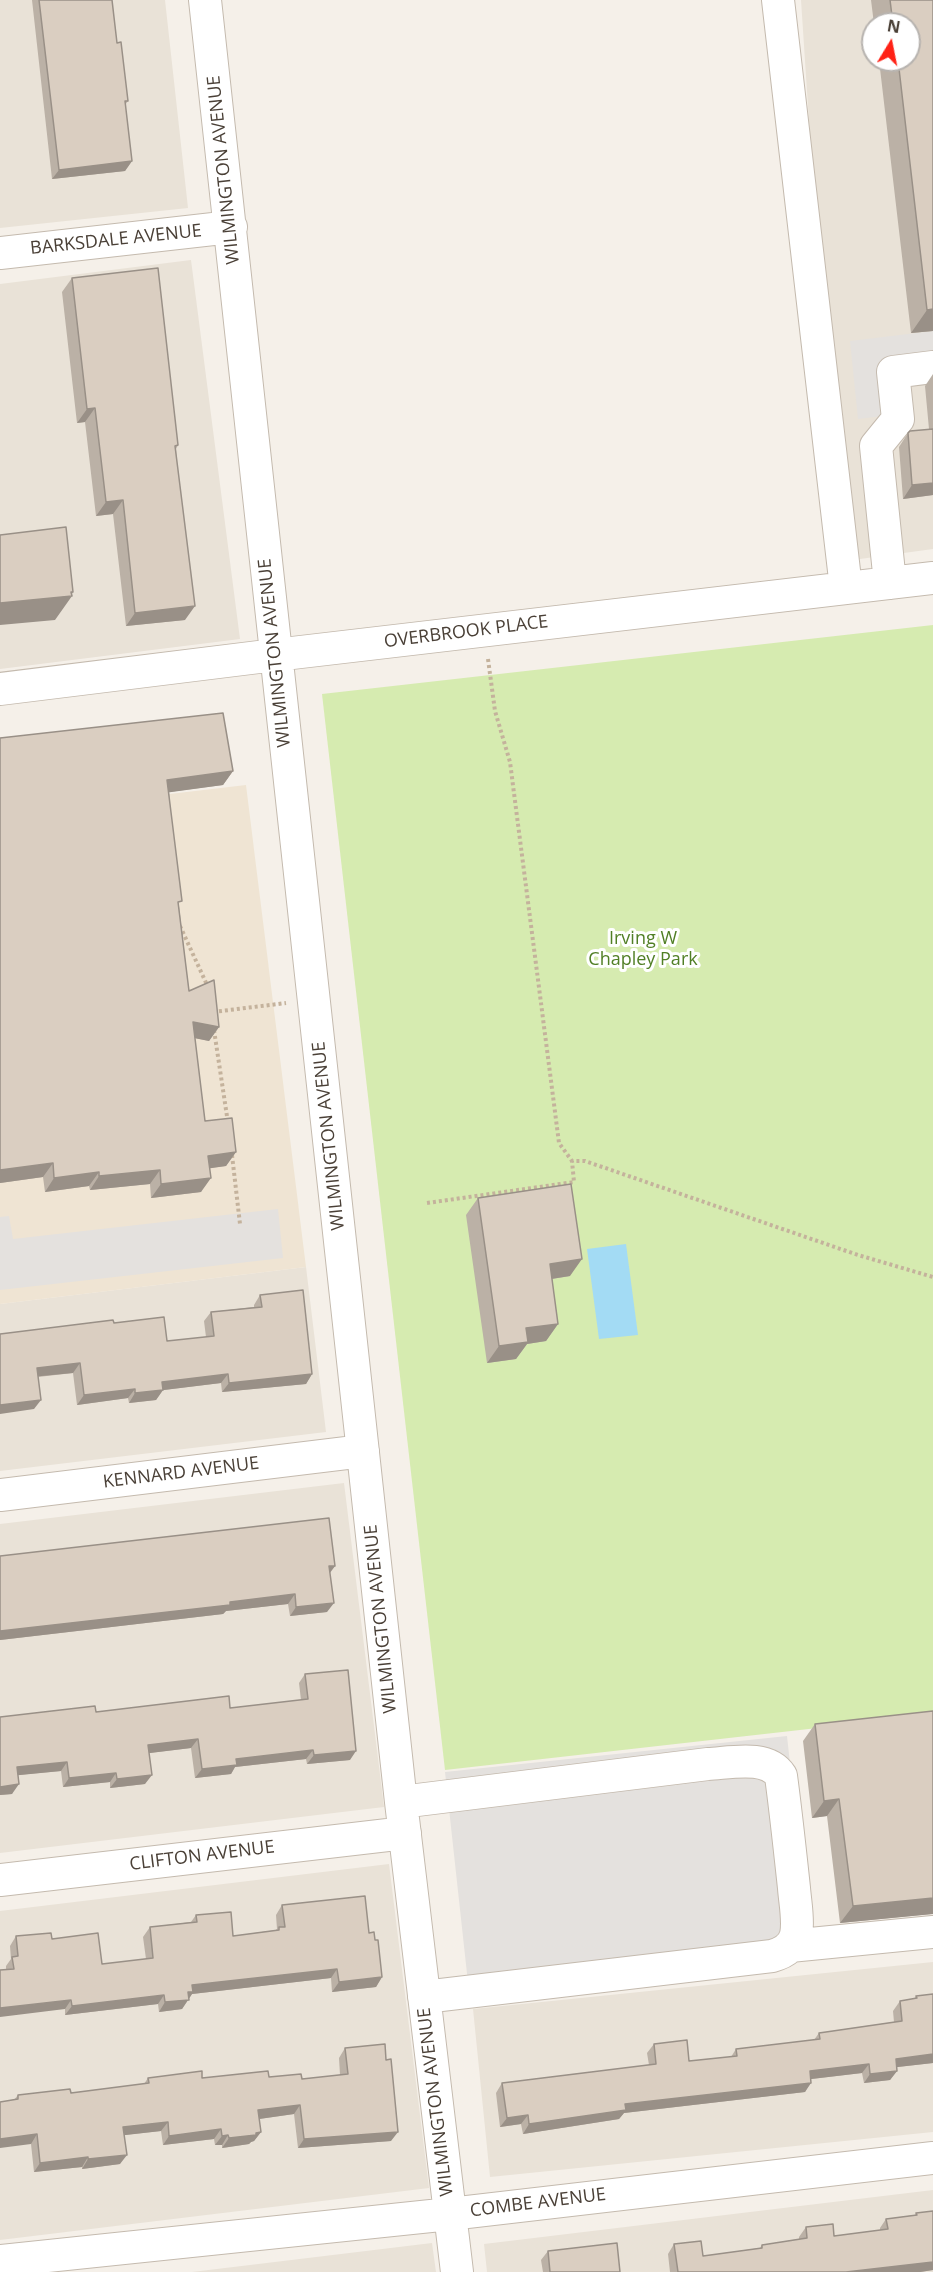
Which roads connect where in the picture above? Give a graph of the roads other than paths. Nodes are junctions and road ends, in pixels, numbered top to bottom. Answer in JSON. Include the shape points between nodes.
{"nodes":[{"id":1,"x":205,"y":0,"type":"edge"},
{"id":2,"x":778,"y":0,"type":"edge"},
{"id":3,"x":231,"y":227,"type":"junction"},
{"id":4,"x":0,"y":252,"type":"edge"},
{"id":5,"x":933,"y":367,"type":"edge"},
{"id":6,"x":933,"y":578,"type":"edge"},
{"id":7,"x":890,"y":583,"type":"junction"},
{"id":8,"x":846,"y":588,"type":"junction"},
{"id":9,"x":275,"y":655,"type":"junction"},
{"id":10,"x":0,"y":689,"type":"edge"},
{"id":11,"x":363,"y":1451,"type":"junction"},
{"id":12,"x":0,"y":1495,"type":"edge"},
{"id":13,"x":401,"y":1802,"type":"junction"},
{"id":14,"x":405,"y":1833,"type":"junction"},
{"id":15,"x":0,"y":1880,"type":"edge"},
{"id":16,"x":933,"y":1932,"type":"edge"},
{"id":17,"x":790,"y":1946,"type":"junction"},
{"id":18,"x":424,"y":1997,"type":"junction"},
{"id":19,"x":933,"y":2158,"type":"edge"},
{"id":20,"x":450,"y":2214,"type":"junction"},
{"id":21,"x":0,"y":2261,"type":"edge"},
{"id":22,"x":457,"y":2272,"type":"edge"}],
"edges":[{"from":1,"to":3,"type":"street","name":"WILMINGTON AVENUE"},
{"from":2,"to":8,"type":"street"},
{"from":3,"to":4,"type":"street","name":"BARKSDALE AVENUE"},
{"from":3,"to":9,"type":"street","name":"WILMINGTON AVENUE"},
{"from":5,"to":7,"type":"street","via":[[893,372],[898,419],[876,446]]},
{"from":6,"to":7,"type":"street","name":"OVERBROOK PLACE"},
{"from":7,"to":8,"type":"street","name":"OVERBROOK PLACE"},
{"from":8,"to":9,"type":"street","name":"OVERBROOK PLACE"},
{"from":9,"to":10,"type":"street","name":"OVERBROOK PLACE"},
{"from":9,"to":11,"type":"street","name":"WILMINGTON AVENUE"},
{"from":11,"to":12,"type":"street","name":"KENNARD AVENUE"},
{"from":11,"to":13,"type":"street","name":"WILMINGTON AVENUE"},
{"from":13,"to":14,"type":"street","name":"WILMINGTON AVENUE"},
{"from":13,"to":17,"type":"street","via":[[708,1764],[769,1765],[781,1776],[788,1828],[796,1905],[796,1935]]},
{"from":14,"to":15,"type":"street","name":"CLIFTON AVENUE"},
{"from":14,"to":18,"type":"street","name":"WILMINGTON AVENUE"},
{"from":16,"to":17,"type":"street"},
{"from":17,"to":18,"type":"street","via":[[772,1956]]},
{"from":18,"to":20,"type":"street","name":"WILMINGTON AVENUE"},
{"from":19,"to":20,"type":"street","name":"COMBE AVENUE"},
{"from":20,"to":21,"type":"street","name":"COMBE AVENUE"},
{"from":20,"to":22,"type":"street","name":"WILMINGTON AVENUE"}]}
